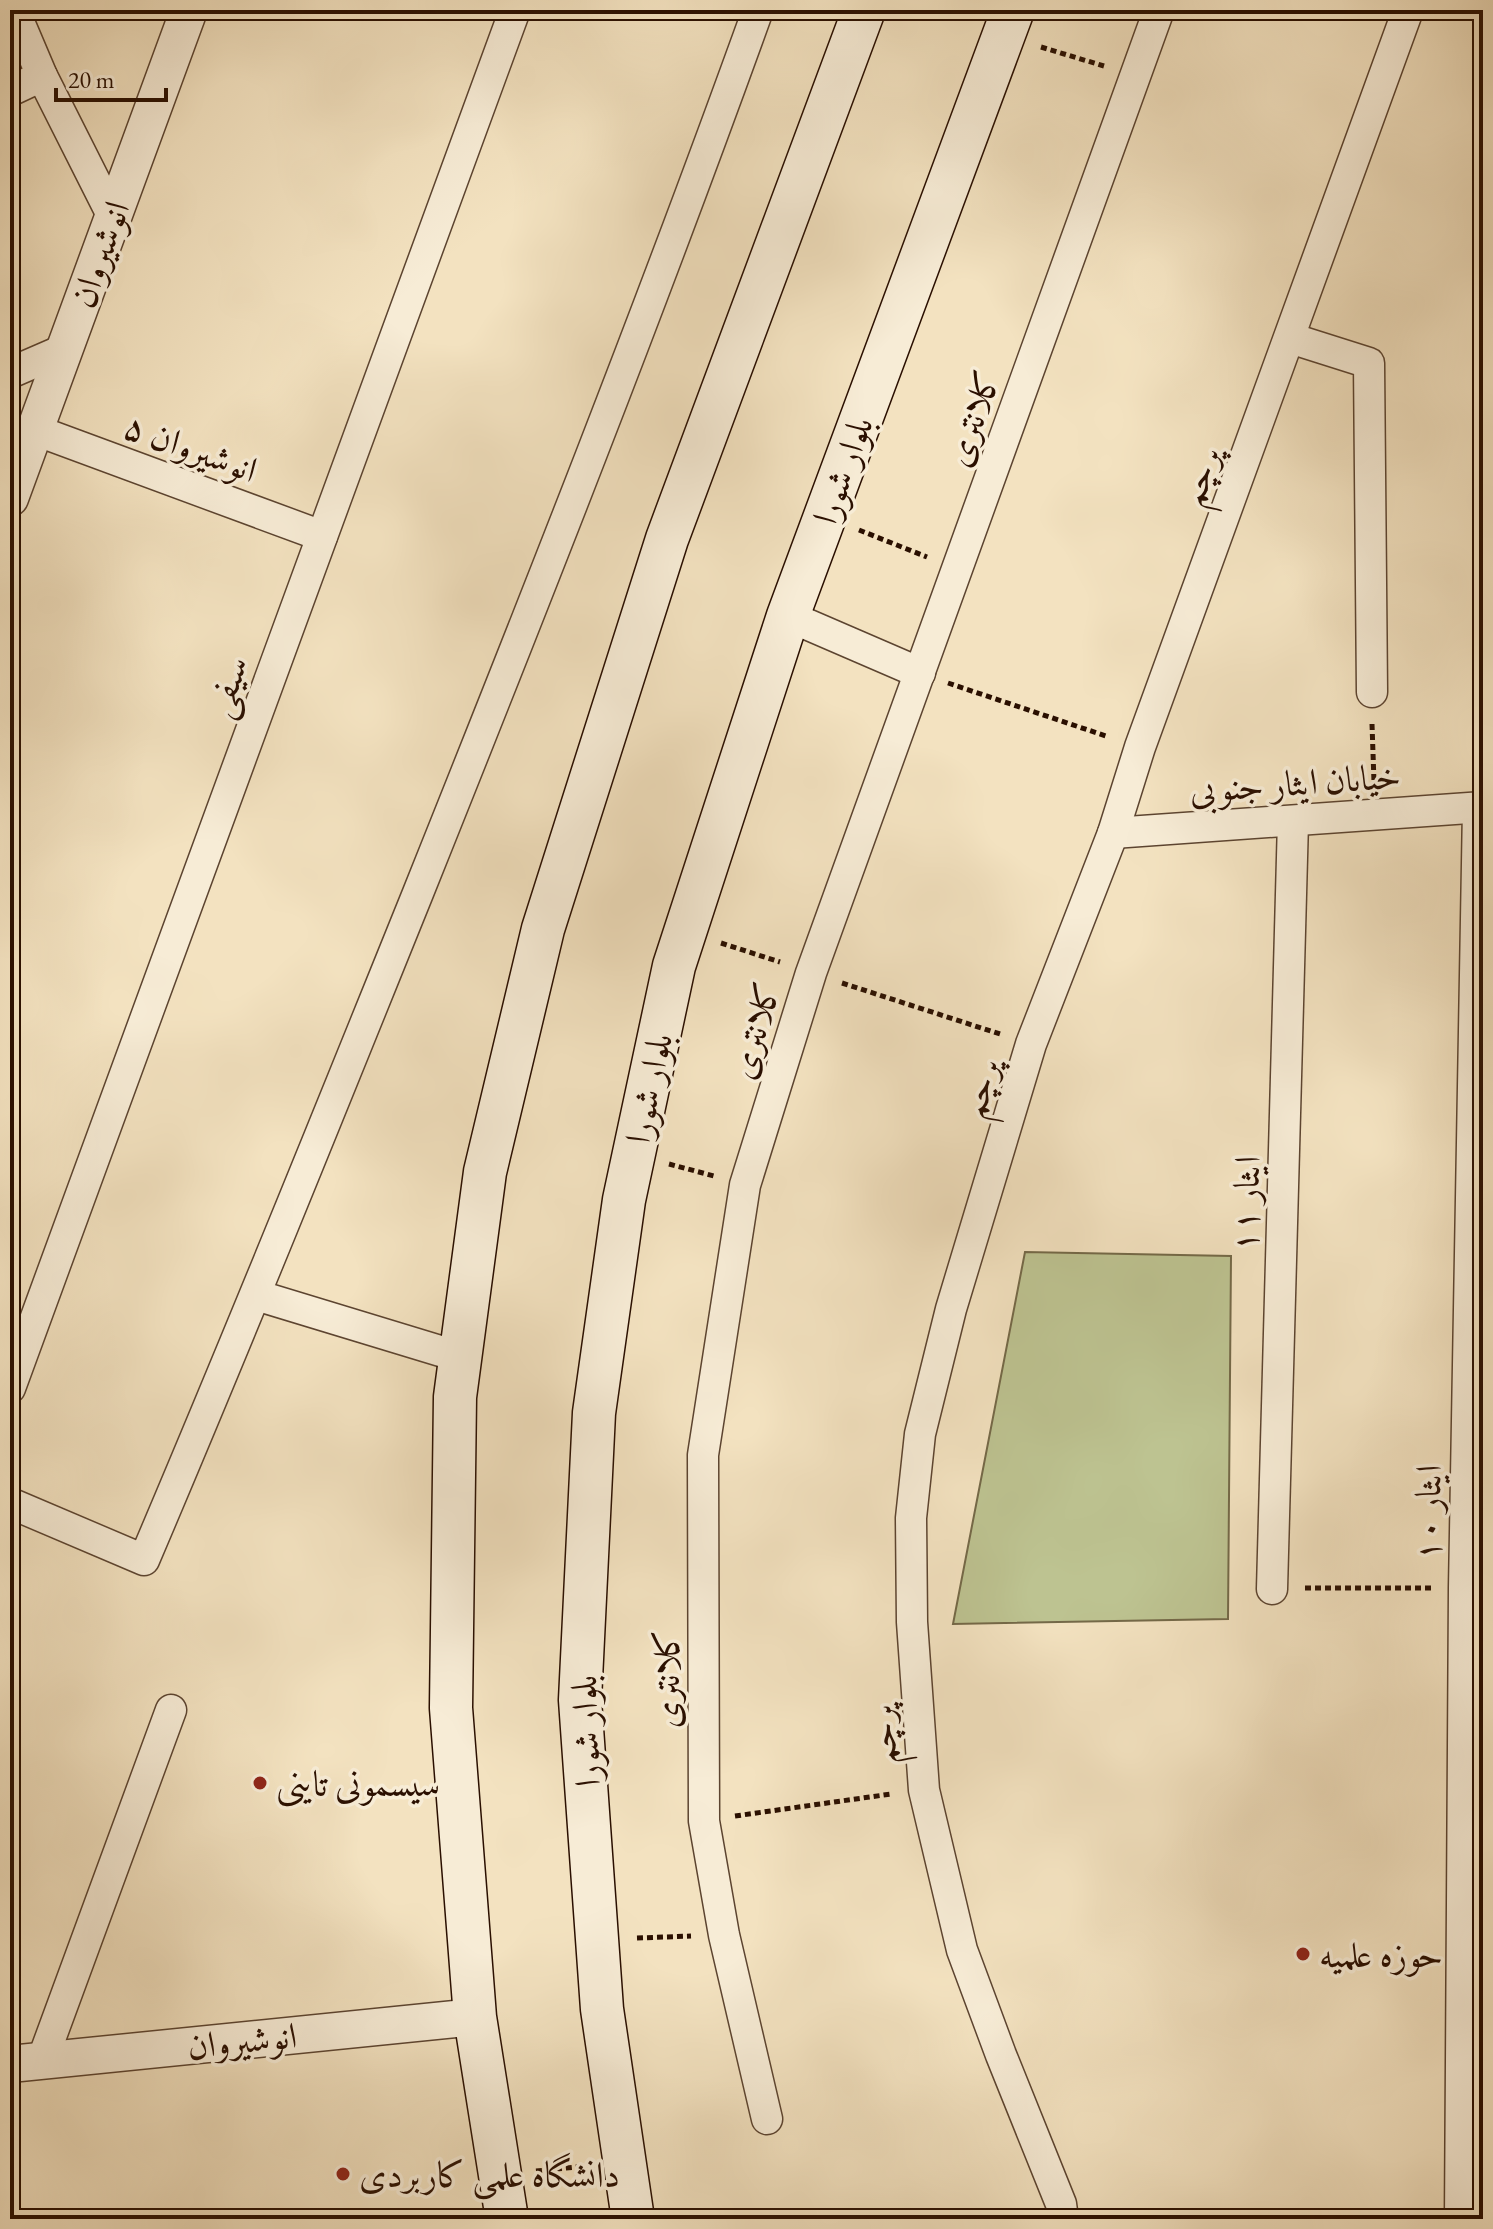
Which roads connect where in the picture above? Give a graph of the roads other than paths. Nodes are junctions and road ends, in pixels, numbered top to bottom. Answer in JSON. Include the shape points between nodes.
{"nodes":[{"id":1,"x":14,"y":10,"type":"edge"},
{"id":2,"x":189,"y":10,"type":"edge"},
{"id":3,"x":515,"y":10,"type":"edge"},
{"id":4,"x":758,"y":10,"type":"edge"},
{"id":5,"x":864,"y":10,"type":"edge"},
{"id":6,"x":1159,"y":10,"type":"edge"},
{"id":7,"x":1408,"y":10,"type":"edge"},
{"id":8,"x":1008,"y":23,"type":"edge"},
{"id":9,"x":42,"y":76,"type":"junction"},
{"id":10,"x":10,"y":91,"type":"edge"},
{"id":11,"x":113,"y":217,"type":"junction"},
{"id":12,"x":1290,"y":338,"type":"junction"},
{"id":13,"x":63,"y":350,"type":"junction"},
{"id":14,"x":10,"y":373,"type":"edge"},
{"id":15,"x":35,"y":430,"type":"junction"},
{"id":16,"x":10,"y":498,"type":"edge"},
{"id":17,"x":322,"y":536,"type":"junction"},
{"id":18,"x":788,"y":616,"type":"junction"},
{"id":19,"x":920,"y":673,"type":"junction"},
{"id":20,"x":1372,"y":692,"type":"road end"},
{"id":21,"x":1480,"y":808,"type":"edge"},
{"id":22,"x":1293,"y":821,"type":"junction"},
{"id":23,"x":1113,"y":833,"type":"junction"},
{"id":24,"x":256,"y":1295,"type":"junction"},
{"id":25,"x":460,"y":1357,"type":"junction"},
{"id":26,"x":10,"y":1388,"type":"edge"},
{"id":27,"x":10,"y":1503,"type":"edge"},
{"id":28,"x":1474,"y":1588,"type":"edge"},
{"id":29,"x":1272,"y":1589,"type":"road end"},
{"id":30,"x":171,"y":1710,"type":"dead end"},
{"id":31,"x":475,"y":2017,"type":"junction"},
{"id":32,"x":26,"y":2062,"type":"edge"},
{"id":33,"x":767,"y":2119,"type":"dead end"},
{"id":34,"x":507,"y":2219,"type":"edge"},
{"id":35,"x":633,"y":2219,"type":"edge"},
{"id":36,"x":1063,"y":2219,"type":"edge"},
{"id":37,"x":1460,"y":2219,"type":"edge"}],
"edges":[{"from":1,"to":9,"type":"street"},
{"from":2,"to":11,"type":"street","name":"انوشیروان"},
{"from":3,"to":17,"type":"street","name":"سیفی"},
{"from":4,"to":24,"type":"street","via":[[541,587]]},
{"from":5,"to":25,"type":"main road","via":[[667,539],[543,929],[485,1172]]},
{"from":6,"to":19,"type":"street","name":"کلانتری"},
{"from":7,"to":12,"type":"street","name":"پرچم"},
{"from":8,"to":18,"type":"main road","name":"بلوار شورا"},
{"from":9,"to":10,"type":"street"},
{"from":9,"to":11,"type":"street"},
{"from":11,"to":13,"type":"street","name":"انوشیروان"},
{"from":12,"to":20,"type":"street","via":[[1369,363]]},
{"from":12,"to":23,"type":"street","name":"پرچم"},
{"from":13,"to":14,"type":"street"},
{"from":13,"to":15,"type":"street","name":"انوشیروان"},
{"from":15,"to":16,"type":"street","name":"انوشیروان"},
{"from":15,"to":17,"type":"street","name":"انوشیروان ۵"},
{"from":17,"to":26,"type":"street","name":"سیفی"},
{"from":18,"to":19,"type":"street"},
{"from":18,"to":35,"type":"main road","name":"بلوار شورا","via":[[674,966],[624,1200],[594,1413],[580,1700],[602,2009]]},
{"from":19,"to":33,"type":"street","name":"کلانتری","via":[[811,973],[745,1185],[703,1455],[704,1821],[724,1935]]},
{"from":21,"to":22,"type":"street","name":"خیابان ایثار جنوبی"},
{"from":21,"to":28,"type":"street","name":"ایثار ۱۰"},
{"from":22,"to":23,"type":"street","name":"خیابان ایثار جنوبی"},
{"from":22,"to":29,"type":"street","name":"ایثار ۱۱"},
{"from":23,"to":36,"type":"street","name":"پرچم","via":[[1031,1044],[951,1309],[920,1434],[911,1533],[924,1790],[962,1950]]},
{"from":24,"to":25,"type":"street"},
{"from":24,"to":27,"type":"street","via":[[144,1560]]},
{"from":25,"to":31,"type":"main road","via":[[451,1708]]},
{"from":28,"to":37,"type":"street","name":"ایثار ۱۰"},
{"from":30,"to":32,"type":"street"},
{"from":31,"to":32,"type":"street","name":"انوشیروان"},
{"from":31,"to":34,"type":"main road"}]}
